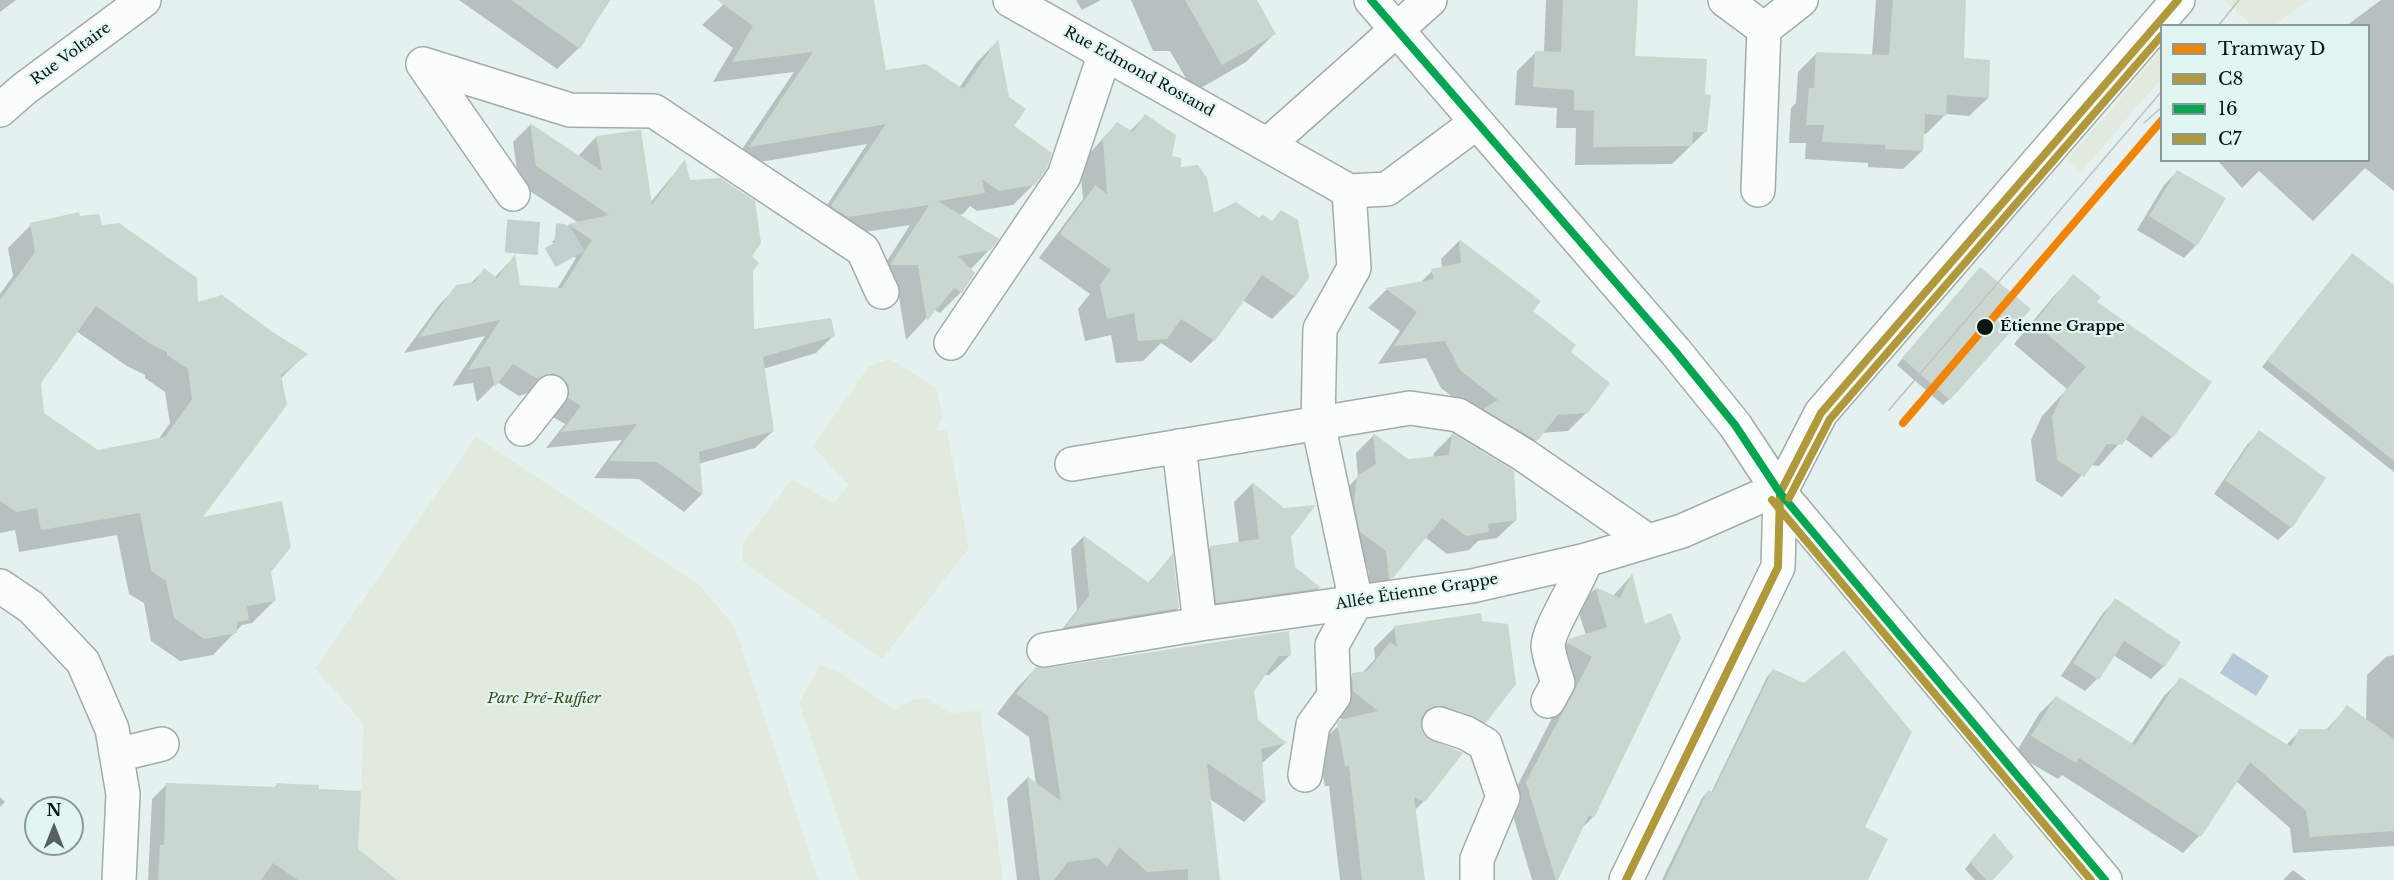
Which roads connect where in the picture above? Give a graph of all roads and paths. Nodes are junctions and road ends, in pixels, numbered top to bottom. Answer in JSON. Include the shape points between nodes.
{"nodes":[{"id":1,"x":144,"y":0,"type":"edge"},
{"id":2,"x":1010,"y":0,"type":"edge"},
{"id":3,"x":1371,"y":0,"type":"edge"},
{"id":4,"x":1430,"y":0,"type":"edge"},
{"id":5,"x":2178,"y":0,"type":"edge"},
{"id":6,"x":1798,"y":3,"type":"edge"},
{"id":7,"x":1731,"y":5,"type":"edge"},
{"id":8,"x":1764,"y":29,"type":"junction"},
{"id":9,"x":1398,"y":31,"type":"junction"},
{"id":10,"x":1105,"y":53,"type":"junction"},
{"id":11,"x":0,"y":110,"type":"edge"},
{"id":12,"x":1476,"y":123,"type":"junction"},
{"id":13,"x":1267,"y":145,"type":"junction"},
{"id":14,"x":1349,"y":190,"type":"junction"},
{"id":15,"x":1758,"y":190,"type":"dead end"},
{"id":16,"x":513,"y":194,"type":"dead end"},
{"id":17,"x":882,"y":292,"type":"dead end"},
{"id":18,"x":951,"y":343,"type":"dead end"},
{"id":19,"x":550,"y":392,"type":"dead end"},
{"id":20,"x":1318,"y":423,"type":"junction"},
{"id":21,"x":522,"y":429,"type":"dead end"},
{"id":22,"x":1179,"y":446,"type":"junction"},
{"id":23,"x":1072,"y":464,"type":"dead end"},
{"id":24,"x":1780,"y":493,"type":"junction"},
{"id":25,"x":1648,"y":541,"type":"junction"},
{"id":26,"x":1586,"y":560,"type":"junction"},
{"id":27,"x":0,"y":586,"type":"edge"},
{"id":28,"x":1356,"y":602,"type":"junction"},
{"id":29,"x":1200,"y":624,"type":"junction"},
{"id":30,"x":1044,"y":650,"type":"dead end"},
{"id":31,"x":1548,"y":701,"type":"dead end"},
{"id":32,"x":1439,"y":724,"type":"dead end"},
{"id":33,"x":162,"y":744,"type":"dead end"},
{"id":34,"x":117,"y":755,"type":"junction"},
{"id":35,"x":1305,"y":775,"type":"dead end"},
{"id":36,"x":119,"y":880,"type":"edge"},
{"id":37,"x":1477,"y":880,"type":"edge"},
{"id":38,"x":1626,"y":880,"type":"edge"},
{"id":39,"x":2105,"y":880,"type":"edge"}],
"edges":[{"from":1,"to":11,"type":"street","name":"Rue Voltaire"},
{"from":2,"to":10,"type":"street","name":"Rue Edmond Rostand"},
{"from":3,"to":9,"type":"street"},
{"from":4,"to":9,"type":"street"},
{"from":5,"to":24,"type":"street","via":[[1821,414]]},
{"from":6,"to":8,"type":"street"},
{"from":7,"to":8,"type":"street"},
{"from":8,"to":15,"type":"street"},
{"from":9,"to":12,"type":"street"},
{"from":9,"to":13,"type":"street"},
{"from":10,"to":13,"type":"street","name":"Rue Edmond Rostand"},
{"from":10,"to":18,"type":"street","via":[[1064,176]]},
{"from":12,"to":14,"type":"street","via":[[1387,189]]},
{"from":12,"to":24,"type":"street","via":[[1690,369],[1735,425]]},
{"from":13,"to":14,"type":"street","name":"Rue Edmond Rostand"},
{"from":14,"to":20,"type":"street","via":[[1354,268],[1320,329]]},
{"from":16,"to":17,"type":"street","via":[[423,64],[570,110],[654,111],[863,250]]},
{"from":19,"to":21,"type":"street"},
{"from":20,"to":22,"type":"street"},
{"from":20,"to":25,"type":"street","via":[[1410,408],[1458,415],[1524,455]]},
{"from":20,"to":28,"type":"street"},
{"from":22,"to":23,"type":"street"},
{"from":22,"to":29,"type":"street"},
{"from":24,"to":25,"type":"street","name":"Allée Étienne Grappe","via":[[1757,498],[1682,531]]},
{"from":24,"to":38,"type":"street","via":[[1778,567]]},
{"from":24,"to":39,"type":"street"},
{"from":25,"to":26,"type":"street","name":"Allée Étienne Grappe"},
{"from":26,"to":28,"type":"street","name":"Allée Étienne Grappe","via":[[1472,586]]},
{"from":26,"to":31,"type":"street","via":[[1548,646],[1558,683]]},
{"from":27,"to":34,"type":"street","via":[[31,607],[83,662],[112,729]]},
{"from":28,"to":29,"type":"street","name":"Allée Étienne Grappe"},
{"from":28,"to":35,"type":"street","via":[[1332,645],[1334,696],[1313,725]]},
{"from":29,"to":30,"type":"street","name":"Allée Étienne Grappe"},
{"from":32,"to":37,"type":"street","via":[[1485,744],[1503,797],[1477,859]]},
{"from":33,"to":34,"type":"street"},
{"from":34,"to":36,"type":"street","via":[[123,794]]}]}
